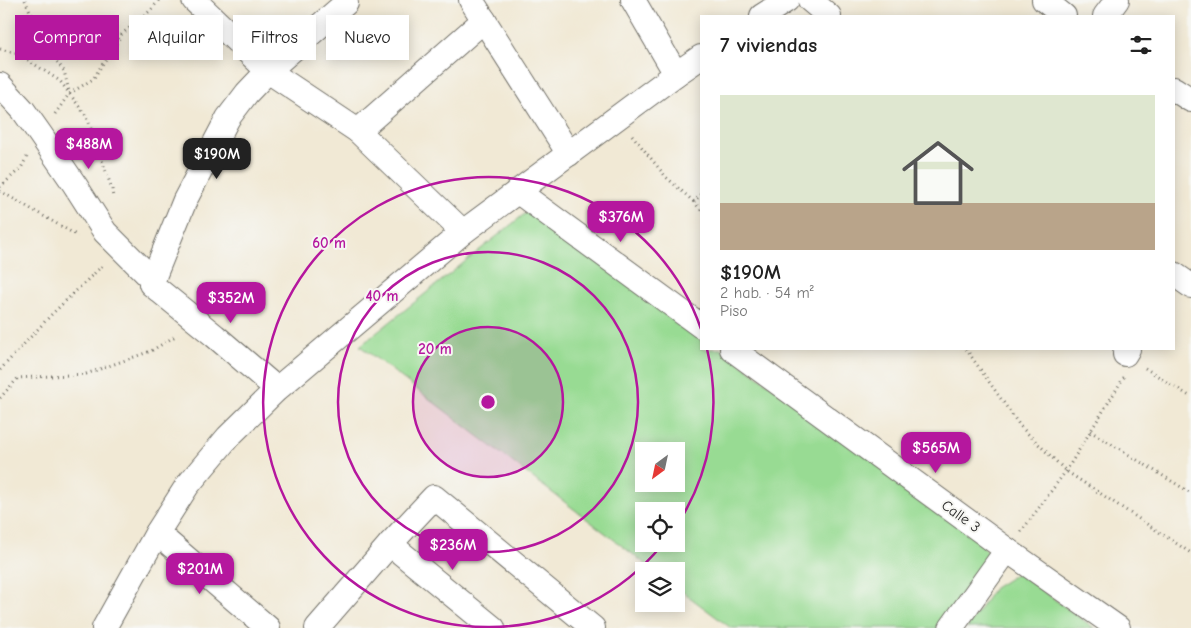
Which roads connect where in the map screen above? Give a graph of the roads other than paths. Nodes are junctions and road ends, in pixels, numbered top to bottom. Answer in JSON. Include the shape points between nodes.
{"nodes":[{"id":1,"x":194,"y":0,"type":"edge"},
{"id":2,"x":471,"y":0,"type":"edge"},
{"id":3,"x":633,"y":0,"type":"edge"},
{"id":4,"x":787,"y":0,"type":"edge"},
{"id":5,"x":810,"y":0,"type":"edge"},
{"id":6,"x":1044,"y":0,"type":"edge"},
{"id":7,"x":1117,"y":0,"type":"edge"},
{"id":8,"x":346,"y":3,"type":"dead end"},
{"id":9,"x":764,"y":15,"type":"edge"},
{"id":10,"x":828,"y":15,"type":"edge"},
{"id":11,"x":1063,"y":15,"type":"edge"},
{"id":12,"x":1107,"y":15,"type":"edge"},
{"id":13,"x":484,"y":20,"type":"junction"},
{"id":14,"x":700,"y":58,"type":"edge"},
{"id":15,"x":268,"y":71,"type":"junction"},
{"id":16,"x":676,"y":74,"type":"junction"},
{"id":17,"x":0,"y":85,"type":"edge"},
{"id":18,"x":1175,"y":90,"type":"edge"},
{"id":19,"x":1191,"y":100,"type":"edge"},
{"id":20,"x":358,"y":132,"type":"junction"},
{"id":21,"x":569,"y":154,"type":"junction"},
{"id":22,"x":517,"y":191,"type":"junction"},
{"id":23,"x":463,"y":232,"type":"junction"},
{"id":24,"x":152,"y":279,"type":"junction"},
{"id":25,"x":700,"y":325,"type":"edge"},
{"id":26,"x":733,"y":350,"type":"edge"},
{"id":27,"x":277,"y":390,"type":"junction"},
{"id":28,"x":157,"y":533,"type":"junction"},
{"id":29,"x":390,"y":544,"type":"junction"},
{"id":30,"x":1007,"y":550,"type":"junction"},
{"id":31,"x":104,"y":628,"type":"edge"},
{"id":32,"x":268,"y":628,"type":"edge"},
{"id":33,"x":317,"y":628,"type":"edge"},
{"id":34,"x":493,"y":628,"type":"edge"},
{"id":35,"x":593,"y":628,"type":"edge"},
{"id":36,"x":951,"y":628,"type":"edge"},
{"id":37,"x":1118,"y":628,"type":"edge"}],
"edges":[{"from":1,"to":15,"type":"street"},
{"from":2,"to":13,"type":"street"},
{"from":3,"to":16,"type":"street"},
{"from":4,"to":9,"type":"street"},
{"from":5,"to":10,"type":"street"},
{"from":6,"to":11,"type":"street"},
{"from":7,"to":12,"type":"street"},
{"from":8,"to":15,"type":"street"},
{"from":13,"to":20,"type":"street"},
{"from":13,"to":21,"type":"street"},
{"from":14,"to":16,"type":"street"},
{"from":15,"to":20,"type":"street"},
{"from":15,"to":24,"type":"street","via":[[228,118],[185,200]]},
{"from":16,"to":21,"type":"street"},
{"from":17,"to":24,"type":"street","via":[[23,110],[105,232]]},
{"from":18,"to":19,"type":"street"},
{"from":20,"to":23,"type":"street"},
{"from":21,"to":22,"type":"street"},
{"from":22,"to":23,"type":"street"},
{"from":22,"to":25,"type":"street"},
{"from":23,"to":27,"type":"street"},
{"from":24,"to":27,"type":"street","via":[[151,284],[159,292]]},
{"from":26,"to":30,"type":"street","name":"Calle 3"},
{"from":27,"to":28,"type":"street","via":[[228,437],[187,486]]},
{"from":28,"to":31,"type":"street"},
{"from":28,"to":32,"type":"street"},
{"from":29,"to":33,"type":"street"},
{"from":29,"to":34,"type":"street"},
{"from":29,"to":35,"type":"street","via":[[434,497]]},
{"from":30,"to":36,"type":"street"},
{"from":30,"to":37,"type":"street","name":"Calle 3"}]}
